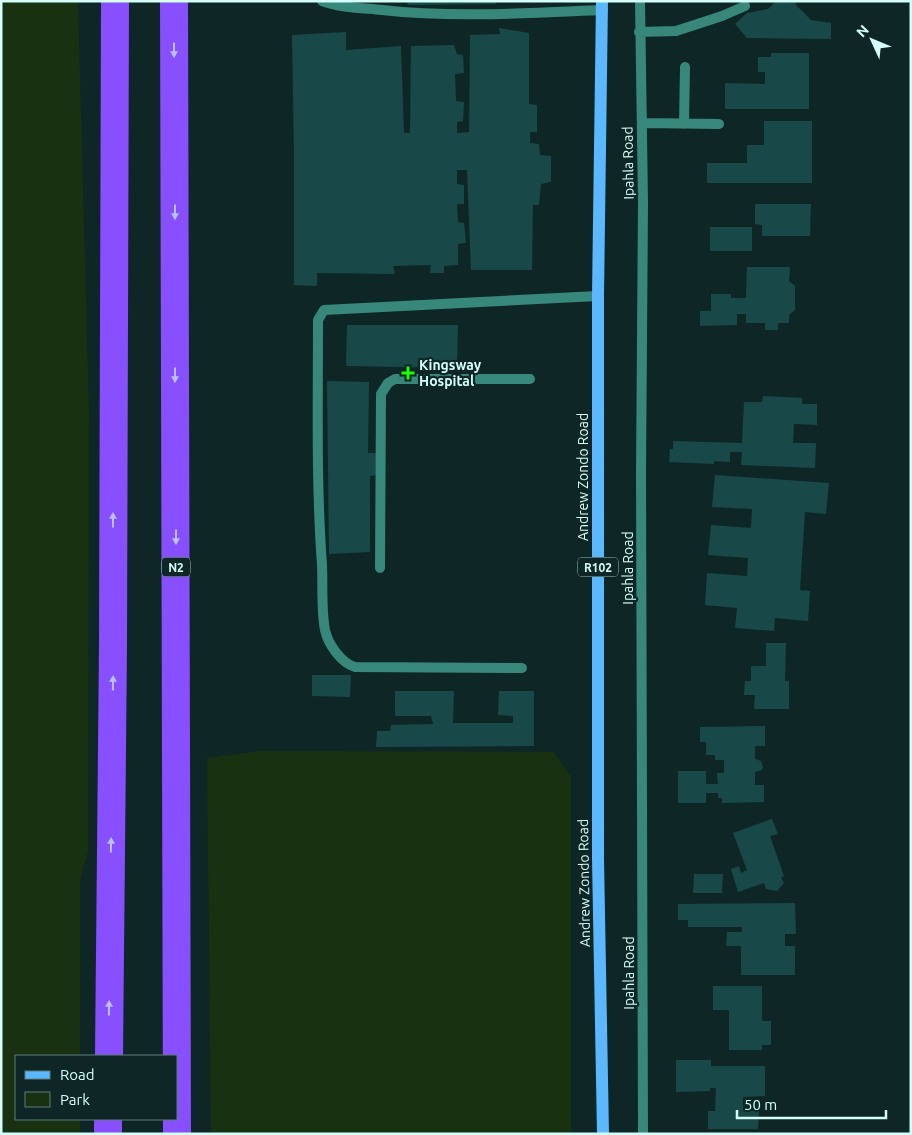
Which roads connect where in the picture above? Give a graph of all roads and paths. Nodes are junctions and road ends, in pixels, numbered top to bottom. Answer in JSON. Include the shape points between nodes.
{"nodes":[{"id":1,"x":115,"y":1,"type":"edge"},
{"id":2,"x":174,"y":1,"type":"edge"},
{"id":3,"x":322,"y":1,"type":"edge"},
{"id":4,"x":640,"y":1,"type":"edge"},
{"id":5,"x":603,"y":6,"type":"edge"},
{"id":6,"x":745,"y":6,"type":"dead end"},
{"id":7,"x":639,"y":32,"type":"junction"},
{"id":8,"x":685,"y":67,"type":"dead end"},
{"id":9,"x":642,"y":123,"type":"junction"},
{"id":10,"x":684,"y":124,"type":"junction"},
{"id":11,"x":719,"y":124,"type":"dead end"},
{"id":12,"x":598,"y":296,"type":"junction"},
{"id":13,"x":530,"y":379,"type":"dead end"},
{"id":14,"x":380,"y":568,"type":"dead end"},
{"id":15,"x":522,"y":668,"type":"dead end"},
{"id":16,"x":109,"y":1055,"type":"edge"},
{"id":17,"x":177,"y":1055,"type":"edge"},
{"id":18,"x":108,"y":1120,"type":"edge"},
{"id":19,"x":177,"y":1120,"type":"edge"},
{"id":20,"x":108,"y":1134,"type":"edge"},
{"id":21,"x":177,"y":1134,"type":"edge"},
{"id":22,"x":603,"y":1134,"type":"edge"},
{"id":23,"x":643,"y":1134,"type":"edge"}],
"edges":[{"from":16,"to":1,"type":"highway","one_way":true},
{"from":2,"to":17,"type":"highway","number":"N2","one_way":true},
{"from":3,"to":5,"type":"street","via":[[334,6],[408,13],[496,15]]},
{"from":4,"to":7,"type":"street","name":"Ipahla Road"},
{"from":5,"to":12,"type":"main road","name":"Andrew Zondo Road","number":"R102"},
{"from":6,"to":7,"type":"street","via":[[676,31]]},
{"from":7,"to":9,"type":"street","name":"Ipahla Road"},
{"from":8,"to":10,"type":"street"},
{"from":9,"to":10,"type":"street"},
{"from":9,"to":23,"type":"street","name":"Ipahla Road"},
{"from":10,"to":11,"type":"street"},
{"from":12,"to":15,"type":"street","via":[[324,310],[318,320],[320,546],[326,631],[336,651],[355,668]]},
{"from":12,"to":22,"type":"main road","name":"Andrew Zondo Road","number":"R102","via":[[598,859]]},
{"from":13,"to":14,"type":"street","via":[[395,379],[384,388],[381,394]]},
{"from":18,"to":20,"type":"highway"},
{"from":19,"to":21,"type":"highway","number":"N2","one_way":true}]}
